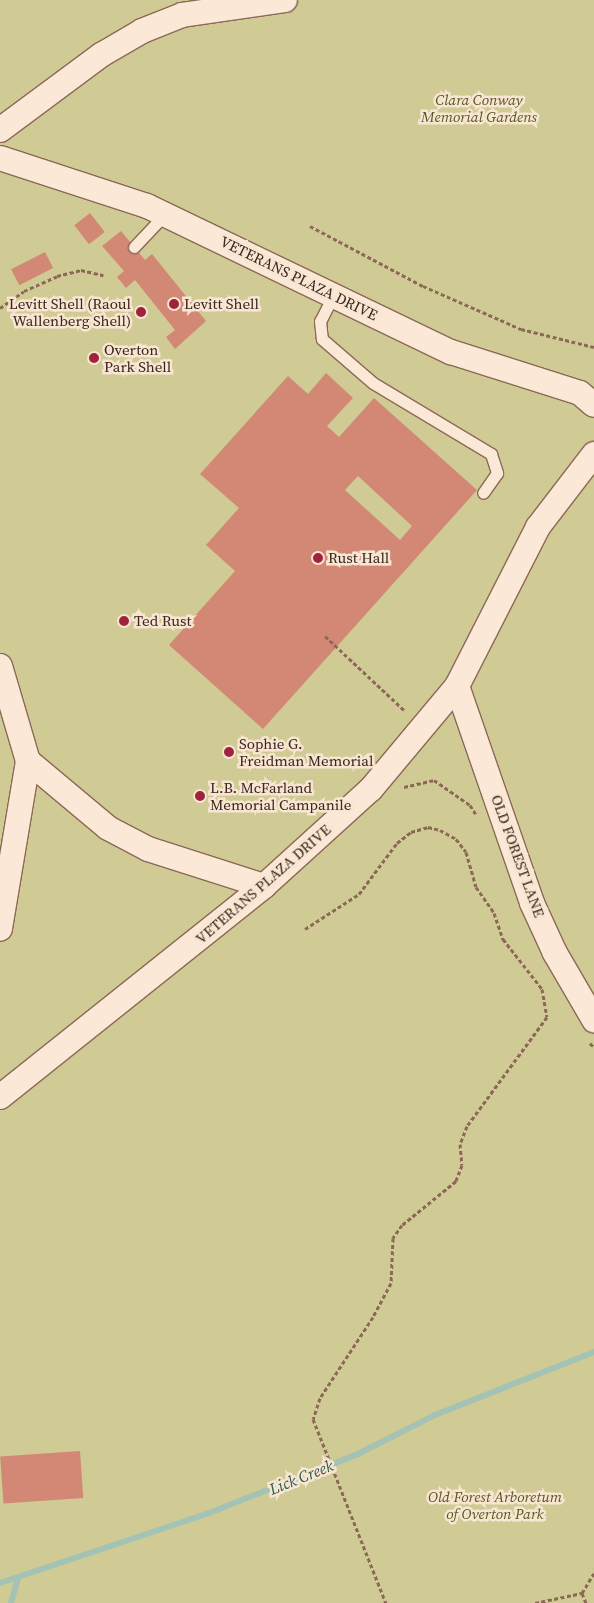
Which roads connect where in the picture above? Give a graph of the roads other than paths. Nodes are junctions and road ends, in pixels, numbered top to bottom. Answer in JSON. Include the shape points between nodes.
{"nodes":[{"id":1,"x":285,"y":0,"type":"edge"},
{"id":2,"x":0,"y":130,"type":"edge"},
{"id":3,"x":0,"y":158,"type":"edge"},
{"id":4,"x":165,"y":214,"type":"junction"},
{"id":5,"x":134,"y":247,"type":"dead end"},
{"id":6,"x":334,"y":294,"type":"junction"},
{"id":7,"x":594,"y":405,"type":"edge"},
{"id":8,"x":594,"y":454,"type":"edge"},
{"id":9,"x":483,"y":493,"type":"dead end"},
{"id":10,"x":0,"y":666,"type":"edge"},
{"id":11,"x":457,"y":686,"type":"junction"},
{"id":12,"x":28,"y":761,"type":"junction"},
{"id":13,"x":264,"y":886,"type":"junction"},
{"id":14,"x":0,"y":929,"type":"edge"},
{"id":15,"x":589,"y":1027,"type":"edge"},
{"id":16,"x":0,"y":1097,"type":"edge"}],
"edges":[{"from":1,"to":2,"type":"street","via":[[182,15],[142,31],[101,55]]},
{"from":3,"to":4,"type":"street","name":"VETERANS PLAZA DRIVE"},
{"from":4,"to":5,"type":"lane"},
{"from":4,"to":6,"type":"street","name":"VETERANS PLAZA DRIVE"},
{"from":6,"to":7,"type":"street","name":"VETERANS PLAZA DRIVE","via":[[451,352],[580,393]]},
{"from":6,"to":9,"type":"lane","via":[[320,321],[322,339],[373,382],[491,454],[497,473]]},
{"from":8,"to":11,"type":"street","name":"VETERANS PLAZA DRIVE","via":[[538,527]]},
{"from":10,"to":12,"type":"street"},
{"from":11,"to":13,"type":"street","name":"VETERANS PLAZA DRIVE","via":[[371,789]]},
{"from":11,"to":15,"type":"street","name":"OLD FOREST LANE","via":[[532,903]]},
{"from":12,"to":13,"type":"street","via":[[108,828],[186,864]]},
{"from":12,"to":14,"type":"street"},
{"from":13,"to":16,"type":"street","name":"VETERANS PLAZA DRIVE"}]}
